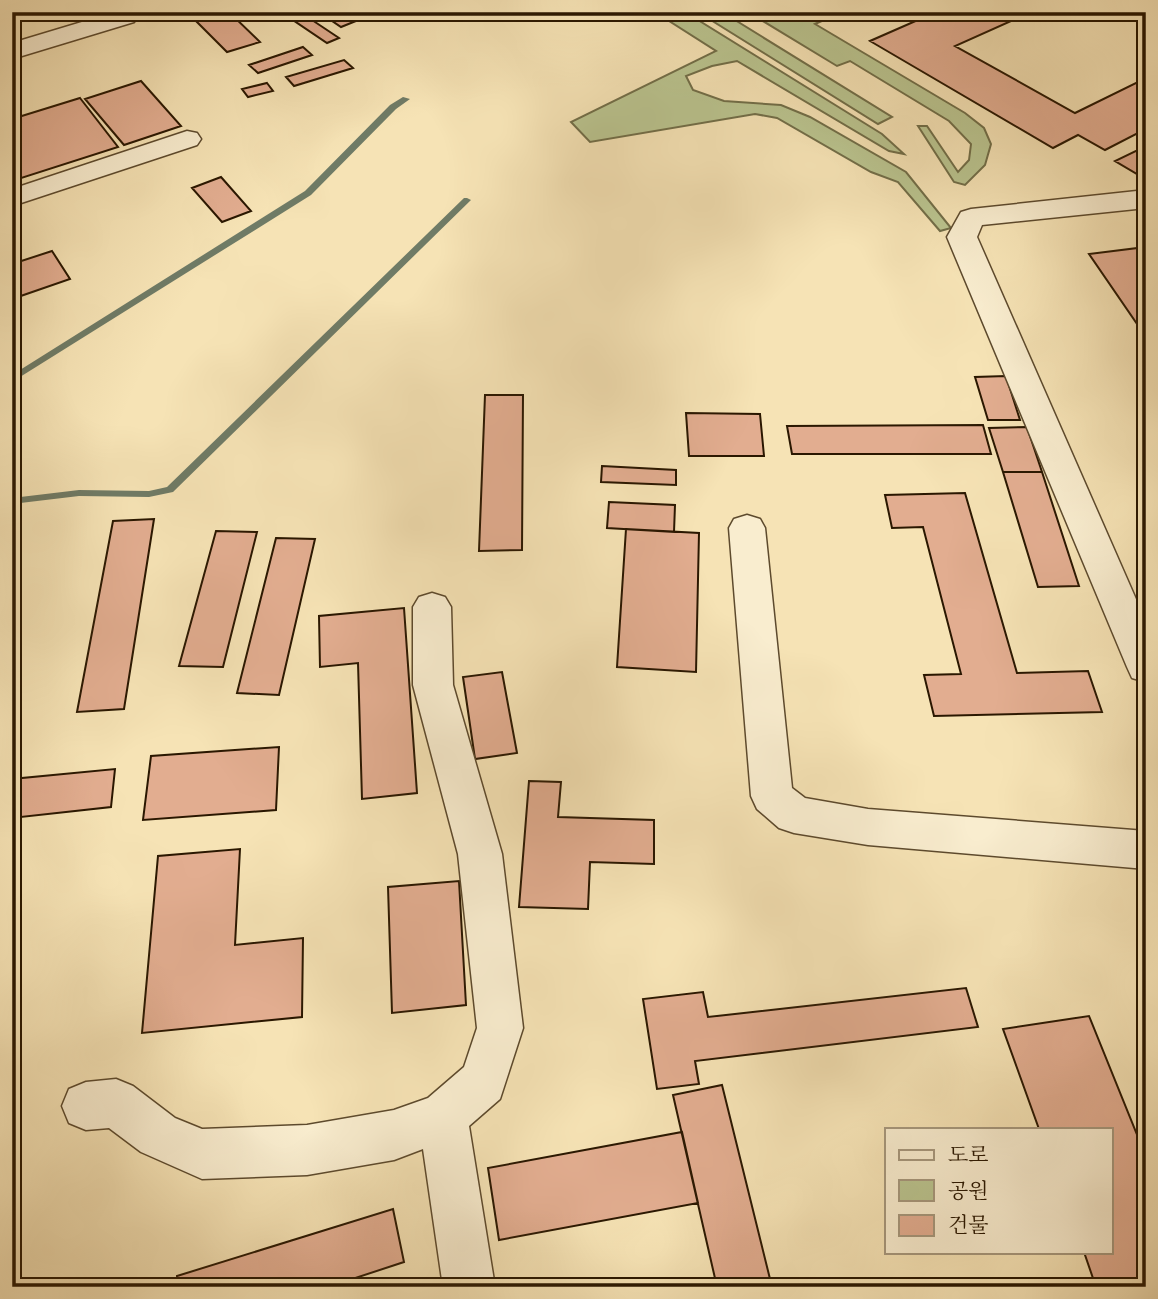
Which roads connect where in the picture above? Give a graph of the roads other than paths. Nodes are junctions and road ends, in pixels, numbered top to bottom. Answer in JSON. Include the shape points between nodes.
{"nodes":[{"id":1,"x":125,"y":17,"type":"dead end"},
{"id":2,"x":12,"y":51,"type":"edge"},
{"id":3,"x":187,"y":139,"type":"dead end"},
{"id":4,"x":12,"y":198,"type":"edge"},
{"id":5,"x":1146,"y":199,"type":"edge"},
{"id":6,"x":747,"y":528,"type":"dead end"},
{"id":7,"x":432,"y":607,"type":"dead end"},
{"id":8,"x":1146,"y":667,"type":"edge"},
{"id":9,"x":1146,"y":850,"type":"edge"},
{"id":10,"x":86,"y":1106,"type":"dead end"},
{"id":11,"x":443,"y":1117,"type":"junction"},
{"id":12,"x":469,"y":1287,"type":"edge"}],
"edges":[{"from":1,"to":2,"type":"street"},
{"from":3,"to":4,"type":"street"},
{"from":5,"to":8,"type":"street","via":[[971,218],[962,237]]},
{"from":6,"to":9,"type":"street","via":[[772,796],[794,815],[868,827]]},
{"from":7,"to":11,"type":"street","via":[[433,685],[480,854],[500,1028],[483,1082]]},
{"from":10,"to":11,"type":"street","via":[[116,1103],[158,1135],[202,1154],[307,1150],[394,1135]]},
{"from":11,"to":12,"type":"street"}]}
